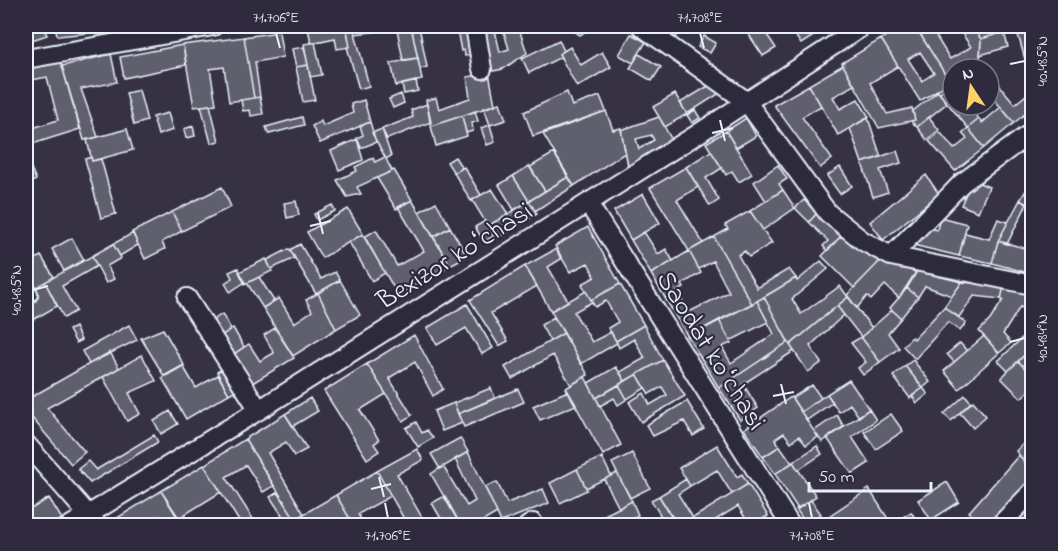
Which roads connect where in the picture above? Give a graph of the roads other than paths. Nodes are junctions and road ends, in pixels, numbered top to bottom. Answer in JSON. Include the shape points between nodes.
{"nodes":[{"id":1,"x":213,"y":26,"type":"edge"},
{"id":2,"x":475,"y":26,"type":"edge"},
{"id":3,"x":641,"y":26,"type":"edge"},
{"id":4,"x":863,"y":26,"type":"edge"},
{"id":5,"x":26,"y":59,"type":"edge"},
{"id":6,"x":482,"y":69,"type":"dead end"},
{"id":7,"x":746,"y":101,"type":"junction"},
{"id":8,"x":1032,"y":132,"type":"edge"},
{"id":9,"x":588,"y":203,"type":"junction"},
{"id":10,"x":891,"y":256,"type":"junction"},
{"id":11,"x":1032,"y":285,"type":"edge"},
{"id":12,"x":187,"y":298,"type":"dead end"},
{"id":13,"x":260,"y":410,"type":"junction"},
{"id":14,"x":26,"y":444,"type":"edge"},
{"id":15,"x":1032,"y":492,"type":"edge"},
{"id":16,"x":93,"y":520,"type":"edge"},
{"id":17,"x":70,"y":525,"type":"edge"},
{"id":18,"x":791,"y":525,"type":"edge"},
{"id":19,"x":999,"y":525,"type":"edge"}],
"edges":[{"from":1,"to":5,"type":"street"},
{"from":2,"to":6,"type":"street"},
{"from":3,"to":7,"type":"street"},
{"from":4,"to":7,"type":"street","name":"Bexizor koʻchasi"},
{"from":7,"to":9,"type":"street","name":"Bexizor koʻchasi"},
{"from":7,"to":10,"type":"street","via":[[828,213],[862,241]]},
{"from":8,"to":10,"type":"street","via":[[962,183]]},
{"from":9,"to":13,"type":"street","name":"Bexizor koʻchasi"},
{"from":9,"to":18,"type":"street","name":"Saodat koʻchasi"},
{"from":10,"to":11,"type":"street"},
{"from":12,"to":13,"type":"street"},
{"from":13,"to":16,"type":"street","name":"Bexizor koʻchasi"},
{"from":14,"to":16,"type":"street"},
{"from":15,"to":19,"type":"street"},
{"from":16,"to":17,"type":"street","name":"Bexizor koʻchasi"}]}
